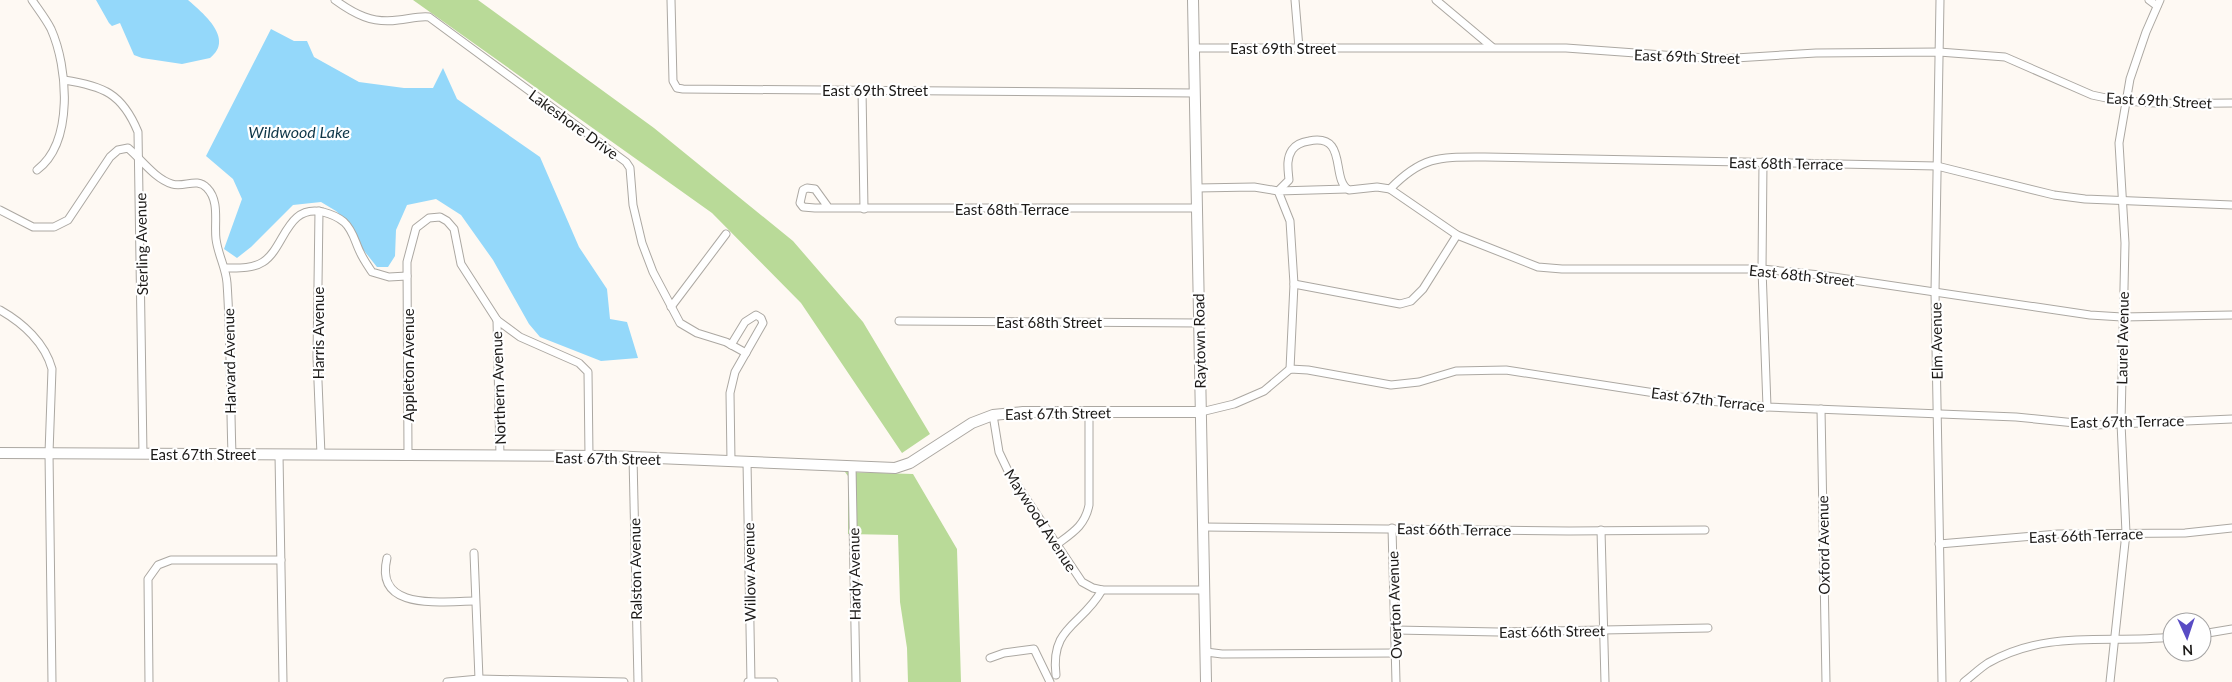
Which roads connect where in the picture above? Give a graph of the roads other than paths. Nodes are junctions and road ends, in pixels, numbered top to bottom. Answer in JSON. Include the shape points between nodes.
{"nodes":[{"id":1,"x":32,"y":0,"type":"edge"},
{"id":2,"x":335,"y":0,"type":"edge"},
{"id":3,"x":671,"y":0,"type":"edge"},
{"id":4,"x":1193,"y":0,"type":"edge"},
{"id":5,"x":1295,"y":0,"type":"edge"},
{"id":6,"x":1436,"y":0,"type":"edge"},
{"id":7,"x":1940,"y":0,"type":"edge"},
{"id":8,"x":2149,"y":0,"type":"edge"},
{"id":9,"x":2158,"y":3,"type":"edge"},
{"id":10,"x":1194,"y":48,"type":"junction"},
{"id":11,"x":1299,"y":48,"type":"junction"},
{"id":12,"x":1493,"y":48,"type":"junction"},
{"id":13,"x":1939,"y":52,"type":"junction"},
{"id":14,"x":64,"y":80,"type":"junction"},
{"id":15,"x":862,"y":90,"type":"junction"},
{"id":16,"x":1195,"y":93,"type":"junction"},
{"id":17,"x":2126,"y":101,"type":"junction"},
{"id":18,"x":2232,"y":103,"type":"edge"},
{"id":19,"x":140,"y":158,"type":"junction"},
{"id":20,"x":1763,"y":162,"type":"junction"},
{"id":21,"x":1937,"y":166,"type":"junction"},
{"id":22,"x":37,"y":170,"type":"dead end"},
{"id":23,"x":1197,"y":188,"type":"junction"},
{"id":24,"x":1347,"y":189,"type":"junction"},
{"id":25,"x":1390,"y":189,"type":"junction"},
{"id":26,"x":1278,"y":191,"type":"junction"},
{"id":27,"x":2122,"y":200,"type":"junction"},
{"id":28,"x":2232,"y":204,"type":"edge"},
{"id":29,"x":828,"y":207,"type":"dead end"},
{"id":30,"x":1197,"y":208,"type":"junction"},
{"id":31,"x":864,"y":209,"type":"junction"},
{"id":32,"x":0,"y":210,"type":"edge"},
{"id":33,"x":318,"y":211,"type":"junction"},
{"id":34,"x":726,"y":234,"type":"dead end"},
{"id":35,"x":1457,"y":235,"type":"junction"},
{"id":36,"x":225,"y":268,"type":"junction"},
{"id":37,"x":1762,"y":269,"type":"junction"},
{"id":38,"x":407,"y":276,"type":"junction"},
{"id":39,"x":1294,"y":284,"type":"junction"},
{"id":40,"x":1935,"y":292,"type":"junction"},
{"id":41,"x":671,"y":307,"type":"junction"},
{"id":42,"x":0,"y":310,"type":"edge"},
{"id":43,"x":2232,"y":315,"type":"edge"},
{"id":44,"x":2122,"y":317,"type":"junction"},
{"id":45,"x":497,"y":320,"type":"junction"},
{"id":46,"x":899,"y":321,"type":"dead end"},
{"id":47,"x":1199,"y":323,"type":"junction"},
{"id":48,"x":731,"y":345,"type":"junction"},
{"id":49,"x":746,"y":353,"type":"junction"},
{"id":50,"x":1290,"y":369,"type":"junction"},
{"id":51,"x":1767,"y":407,"type":"junction"},
{"id":52,"x":1820,"y":409,"type":"junction"},
{"id":53,"x":1201,"y":412,"type":"junction"},
{"id":54,"x":1089,"y":413,"type":"junction"},
{"id":55,"x":1937,"y":414,"type":"junction"},
{"id":56,"x":993,"y":415,"type":"junction"},
{"id":57,"x":2232,"y":419,"type":"edge"},
{"id":58,"x":2121,"y":423,"type":"junction"},
{"id":59,"x":0,"y":453,"type":"edge"},
{"id":60,"x":49,"y":453,"type":"junction"},
{"id":61,"x":143,"y":454,"type":"junction"},
{"id":62,"x":232,"y":454,"type":"junction"},
{"id":63,"x":408,"y":454,"type":"junction"},
{"id":64,"x":279,"y":455,"type":"junction"},
{"id":65,"x":321,"y":455,"type":"junction"},
{"id":66,"x":500,"y":456,"type":"junction"},
{"id":67,"x":589,"y":456,"type":"junction"},
{"id":68,"x":633,"y":457,"type":"junction"},
{"id":69,"x":731,"y":461,"type":"junction"},
{"id":70,"x":748,"y":462,"type":"junction"},
{"id":71,"x":852,"y":466,"type":"junction"},
{"id":72,"x":1203,"y":527,"type":"junction"},
{"id":73,"x":1392,"y":528,"type":"junction"},
{"id":74,"x":2232,"y":528,"type":"edge"},
{"id":75,"x":1601,"y":530,"type":"junction"},
{"id":76,"x":1705,"y":530,"type":"dead end"},
{"id":77,"x":2126,"y":534,"type":"junction"},
{"id":78,"x":1939,"y":544,"type":"junction"},
{"id":79,"x":1056,"y":545,"type":"junction"},
{"id":80,"x":474,"y":553,"type":"dead end"},
{"id":81,"x":387,"y":558,"type":"dead end"},
{"id":82,"x":282,"y":560,"type":"junction"},
{"id":83,"x":1102,"y":590,"type":"junction"},
{"id":84,"x":1204,"y":590,"type":"junction"},
{"id":85,"x":475,"y":601,"type":"junction"},
{"id":86,"x":1708,"y":628,"type":"dead end"},
{"id":87,"x":2232,"y":629,"type":"edge"},
{"id":88,"x":1396,"y":630,"type":"junction"},
{"id":89,"x":1604,"y":630,"type":"junction"},
{"id":90,"x":2212,"y":632,"type":"edge"},
{"id":91,"x":2162,"y":637,"type":"edge"},
{"id":92,"x":2113,"y":639,"type":"junction"},
{"id":93,"x":1206,"y":652,"type":"junction"},
{"id":94,"x":1396,"y":653,"type":"junction"},
{"id":95,"x":990,"y":658,"type":"dead end"},
{"id":96,"x":1056,"y":675,"type":"dead end"},
{"id":97,"x":479,"y":679,"type":"junction"},
{"id":98,"x":509,"y":681,"type":"edge"},
{"id":99,"x":52,"y":682,"type":"edge"},
{"id":100,"x":149,"y":682,"type":"edge"},
{"id":101,"x":283,"y":682,"type":"edge"},
{"id":102,"x":447,"y":682,"type":"edge"},
{"id":103,"x":624,"y":682,"type":"edge"},
{"id":104,"x":638,"y":682,"type":"edge"},
{"id":105,"x":750,"y":682,"type":"edge"},
{"id":106,"x":774,"y":682,"type":"edge"},
{"id":107,"x":856,"y":682,"type":"edge"},
{"id":108,"x":1050,"y":682,"type":"edge"},
{"id":109,"x":1206,"y":682,"type":"edge"},
{"id":110,"x":1396,"y":682,"type":"edge"},
{"id":111,"x":1605,"y":682,"type":"edge"},
{"id":112,"x":1826,"y":682,"type":"edge"},
{"id":113,"x":1942,"y":682,"type":"edge"},
{"id":114,"x":1964,"y":682,"type":"edge"},
{"id":115,"x":2110,"y":682,"type":"edge"}],
"edges":[{"from":1,"to":14,"type":"street","via":[[51,29]]},
{"from":2,"to":41,"type":"street","name":"Lakeshore Drive","via":[[368,19],[430,17],[626,162],[630,168],[633,205],[642,244]]},
{"from":3,"to":15,"type":"street","name":"East 69th Street","via":[[673,81],[682,89]]},
{"from":4,"to":10,"type":"street","name":"Raytown Road"},
{"from":5,"to":11,"type":"street"},
{"from":6,"to":12,"type":"street"},
{"from":7,"to":13,"type":"street","name":"Elm Avenue"},
{"from":8,"to":9,"type":"street"},
{"from":9,"to":17,"type":"street","name":"Laurel Avenue","via":[[2134,64]]},
{"from":10,"to":11,"type":"street","name":"East 69th Street"},
{"from":10,"to":16,"type":"street","name":"Raytown Road"},
{"from":11,"to":12,"type":"street","name":"East 69th Street"},
{"from":12,"to":13,"type":"street","name":"East 69th Street","via":[[1566,48],[1719,59],[1816,53]]},
{"from":13,"to":17,"type":"street","name":"East 69th Street","via":[[2005,57],[2092,95]]},
{"from":13,"to":21,"type":"street","name":"Elm Avenue"},
{"from":14,"to":19,"type":"street","name":"Sterling Avenue","via":[[102,89],[124,105],[138,132]]},
{"from":14,"to":22,"type":"street","via":[[64,118],[60,136],[46,163]]},
{"from":15,"to":16,"type":"street","name":"East 69th Street"},
{"from":15,"to":31,"type":"street"},
{"from":16,"to":23,"type":"street","name":"Raytown Road"},
{"from":17,"to":18,"type":"street","name":"East 69th Street"},
{"from":17,"to":27,"type":"street","name":"Laurel Avenue","via":[[2119,143]]},
{"from":19,"to":32,"type":"street","via":[[128,148],[118,150],[103,166],[68,220],[54,227],[33,228]]},
{"from":19,"to":36,"type":"street","name":"Harvard Avenue","via":[[172,184],[192,182],[208,189],[215,208],[216,242]]},
{"from":19,"to":61,"type":"street","name":"Sterling Avenue"},
{"from":20,"to":21,"type":"street","name":"East 68th Terrace"},
{"from":20,"to":25,"type":"street","name":"East 68th Terrace","via":[[1442,157],[1414,168]]},
{"from":20,"to":37,"type":"street"},
{"from":21,"to":27,"type":"street","name":"East 68th Terrace","via":[[2054,194]]},
{"from":21,"to":40,"type":"street","name":"Elm Avenue"},
{"from":23,"to":26,"type":"street","via":[[1254,187]]},
{"from":23,"to":30,"type":"street","name":"Raytown Road"},
{"from":24,"to":25,"type":"street"},
{"from":24,"to":26,"type":"street"},
{"from":24,"to":26,"type":"street","via":[[1342,183],[1335,151],[1327,142],[1314,140],[1294,147],[1288,161],[1289,180]]},
{"from":25,"to":35,"type":"street","name":"East 68th Street"},
{"from":26,"to":39,"type":"street","via":[[1290,221]]},
{"from":27,"to":28,"type":"street","name":"East 68th Terrace"},
{"from":27,"to":44,"type":"street","name":"Laurel Avenue","via":[[2125,243]]},
{"from":29,"to":31,"type":"street","name":"East 68th Terrace"},
{"from":30,"to":31,"type":"street","name":"East 68th Terrace"},
{"from":30,"to":47,"type":"street","name":"Raytown Road"},
{"from":33,"to":36,"type":"street","via":[[293,219],[264,262],[250,267]]},
{"from":33,"to":38,"type":"street","via":[[344,222],[372,272],[389,277]]},
{"from":33,"to":65,"type":"street","name":"Harris Avenue","via":[[317,350]]},
{"from":34,"to":41,"type":"street"},
{"from":35,"to":37,"type":"street","name":"East 68th Street","via":[[1538,267]]},
{"from":35,"to":39,"type":"street","via":[[1423,290],[1411,301],[1400,304]]},
{"from":36,"to":62,"type":"street","name":"Harvard Avenue"},
{"from":37,"to":40,"type":"street","name":"East 68th Street"},
{"from":37,"to":51,"type":"street"},
{"from":38,"to":45,"type":"street","name":"Appleton Avenue","via":[[410,245],[416,228],[429,218],[448,220],[454,228],[461,264]]},
{"from":38,"to":63,"type":"street","name":"Appleton Avenue"},
{"from":39,"to":50,"type":"street"},
{"from":40,"to":44,"type":"street","name":"East 68th Street"},
{"from":40,"to":55,"type":"street","name":"Elm Avenue"},
{"from":41,"to":48,"type":"street","name":"Lakeshore Drive","via":[[680,323],[688,329]]},
{"from":42,"to":60,"type":"street","via":[[37,340],[49,358],[53,377]]},
{"from":43,"to":44,"type":"street","name":"East 68th Street"},
{"from":44,"to":58,"type":"street","name":"Laurel Avenue"},
{"from":45,"to":66,"type":"street","name":"Northern Avenue"},
{"from":45,"to":67,"type":"street","via":[[520,337],[580,363],[588,372]]},
{"from":46,"to":47,"type":"street","name":"East 68th Street"},
{"from":47,"to":53,"type":"street","name":"Raytown Road"},
{"from":48,"to":49,"type":"street"},
{"from":48,"to":49,"type":"street","via":[[745,322],[753,316],[760,317],[763,323]]},
{"from":49,"to":69,"type":"street","via":[[735,372],[730,393]]},
{"from":50,"to":51,"type":"street","name":"East 67th Terrace","via":[[1391,385],[1419,382],[1456,371],[1506,370]]},
{"from":50,"to":53,"type":"street","via":[[1264,391],[1234,404]]},
{"from":51,"to":52,"type":"street","name":"East 67th Terrace"},
{"from":52,"to":55,"type":"street","name":"East 67th Terrace"},
{"from":52,"to":112,"type":"street","name":"Oxford Avenue"},
{"from":53,"to":54,"type":"street","name":"East 67th Street"},
{"from":53,"to":72,"type":"street","name":"Raytown Road"},
{"from":54,"to":56,"type":"street","name":"East 67th Street"},
{"from":54,"to":79,"type":"street","via":[[1087,516],[1081,526]]},
{"from":55,"to":58,"type":"street","name":"East 67th Terrace"},
{"from":55,"to":78,"type":"street","name":"Elm Avenue"},
{"from":56,"to":71,"type":"street","name":"East 67th Street","via":[[972,423],[910,463],[895,468]]},
{"from":56,"to":79,"type":"street","name":"Maywood Avenue","via":[[999,452]]},
{"from":57,"to":58,"type":"street","name":"East 67th Terrace"},
{"from":58,"to":77,"type":"street","name":"Laurel Avenue"},
{"from":59,"to":60,"type":"street","name":"East 67th Street"},
{"from":60,"to":61,"type":"street","name":"East 67th Street"},
{"from":60,"to":99,"type":"street"},
{"from":61,"to":62,"type":"street","name":"East 67th Street"},
{"from":62,"to":64,"type":"street","name":"East 67th Street"},
{"from":63,"to":65,"type":"street","name":"East 67th Street"},
{"from":63,"to":66,"type":"street","name":"East 67th Street"},
{"from":64,"to":65,"type":"street","name":"East 67th Street"},
{"from":64,"to":82,"type":"street"},
{"from":66,"to":67,"type":"street","name":"East 67th Street"},
{"from":67,"to":68,"type":"street","name":"East 67th Street"},
{"from":68,"to":69,"type":"street","name":"East 67th Street"},
{"from":68,"to":104,"type":"street","name":"Ralston Avenue"},
{"from":69,"to":70,"type":"street","name":"East 67th Street"},
{"from":70,"to":71,"type":"street","name":"East 67th Street"},
{"from":70,"to":105,"type":"street","name":"Willow Avenue"},
{"from":71,"to":107,"type":"street","name":"Hardy Avenue"},
{"from":72,"to":73,"type":"street","name":"East 66th Terrace"},
{"from":72,"to":84,"type":"street","name":"Raytown Road"},
{"from":73,"to":75,"type":"street","name":"East 66th Terrace"},
{"from":73,"to":88,"type":"street","name":"Overton Avenue"},
{"from":74,"to":77,"type":"street","name":"East 66th Terrace"},
{"from":75,"to":76,"type":"street","name":"East 66th Terrace"},
{"from":75,"to":89,"type":"street"},
{"from":77,"to":78,"type":"street","name":"East 66th Terrace","via":[[2058,534]]},
{"from":77,"to":92,"type":"street","name":"Laurel Avenue"},
{"from":78,"to":113,"type":"street","name":"Elm Avenue"},
{"from":79,"to":83,"type":"street","name":"Maywood Avenue","via":[[1082,582]]},
{"from":80,"to":85,"type":"street"},
{"from":81,"to":85,"type":"street","via":[[384,569],[391,590],[409,599]]},
{"from":82,"to":100,"type":"street","via":[[171,560],[156,567],[148,579]]},
{"from":82,"to":101,"type":"street"},
{"from":83,"to":84,"type":"street"},
{"from":83,"to":96,"type":"street","via":[[1057,644],[1054,659]]},
{"from":84,"to":93,"type":"street","name":"Raytown Road"},
{"from":85,"to":97,"type":"street"},
{"from":86,"to":89,"type":"street","name":"East 66th Street"},
{"from":87,"to":90,"type":"street"},
{"from":88,"to":89,"type":"street","name":"East 66th Street"},
{"from":88,"to":94,"type":"street","name":"Overton Avenue"},
{"from":89,"to":111,"type":"street"},
{"from":91,"to":92,"type":"street"},
{"from":92,"to":114,"type":"street","via":[[2075,638],[2035,644],[1986,664]]},
{"from":92,"to":115,"type":"street","name":"Laurel Avenue"},
{"from":93,"to":94,"type":"street"},
{"from":93,"to":109,"type":"street","name":"Raytown Road"},
{"from":94,"to":110,"type":"street","name":"Overton Avenue"},
{"from":95,"to":108,"type":"street","via":[[1034,649]]},
{"from":97,"to":98,"type":"street"},
{"from":97,"to":102,"type":"street"},
{"from":98,"to":103,"type":"street"},
{"from":105,"to":106,"type":"street"}]}
